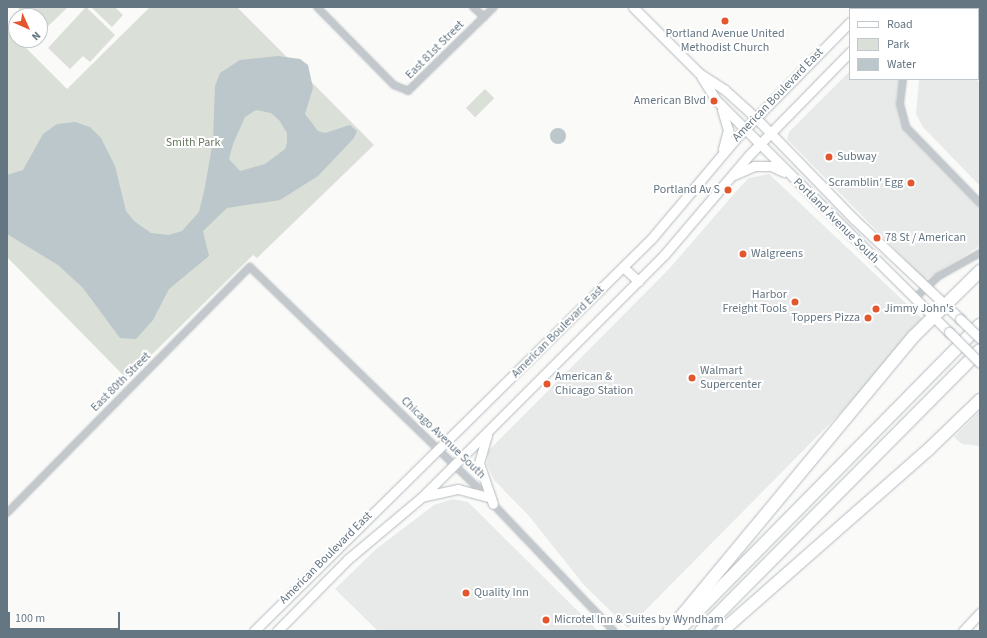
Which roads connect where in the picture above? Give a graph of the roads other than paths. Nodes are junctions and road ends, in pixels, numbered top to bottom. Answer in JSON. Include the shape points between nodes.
{"nodes":[{"id":1,"x":317,"y":7,"type":"edge"},
{"id":2,"x":473,"y":7,"type":"edge"},
{"id":3,"x":494,"y":7,"type":"edge"},
{"id":4,"x":633,"y":7,"type":"edge"},
{"id":5,"x":484,"y":17,"type":"junction"},
{"id":6,"x":849,"y":23,"type":"edge"},
{"id":7,"x":849,"y":53,"type":"edge"},
{"id":8,"x":699,"y":73,"type":"junction"},
{"id":9,"x":903,"y":80,"type":"edge"},
{"id":10,"x":716,"y":100,"type":"junction"},
{"id":11,"x":756,"y":118,"type":"junction"},
{"id":12,"x":745,"y":129,"type":"junction"},
{"id":13,"x":771,"y":133,"type":"junction"},
{"id":14,"x":760,"y":144,"type":"junction"},
{"id":15,"x":715,"y":161,"type":"junction"},
{"id":16,"x":792,"y":178,"type":"junction"},
{"id":17,"x":727,"y":180,"type":"junction"},
{"id":18,"x":980,"y":203,"type":"edge"},
{"id":19,"x":980,"y":253,"type":"edge"},
{"id":20,"x":250,"y":267,"type":"joint"},
{"id":21,"x":623,"y":267,"type":"junction"},
{"id":22,"x":980,"y":271,"type":"edge"},
{"id":23,"x":638,"y":281,"type":"junction"},
{"id":24,"x":926,"y":287,"type":"junction"},
{"id":25,"x":914,"y":300,"type":"junction"},
{"id":26,"x":946,"y":305,"type":"junction"},
{"id":27,"x":933,"y":317,"type":"junction"},
{"id":28,"x":980,"y":325,"type":"edge"},
{"id":29,"x":980,"y":338,"type":"edge"},
{"id":30,"x":980,"y":350,"type":"edge"},
{"id":31,"x":980,"y":363,"type":"edge"},
{"id":32,"x":980,"y":400,"type":"edge"},
{"id":33,"x":490,"y":430,"type":"junction"},
{"id":34,"x":440,"y":450,"type":"junction"},
{"id":35,"x":455,"y":465,"type":"junction"},
{"id":36,"x":422,"y":497,"type":"junction"},
{"id":37,"x":490,"y":500,"type":"junction"},
{"id":38,"x":7,"y":512,"type":"edge"},
{"id":39,"x":980,"y":613,"type":"edge"},
{"id":40,"x":254,"y":631,"type":"edge"},
{"id":41,"x":277,"y":631,"type":"edge"},
{"id":42,"x":614,"y":631,"type":"edge"},
{"id":43,"x":669,"y":631,"type":"edge"},
{"id":44,"x":678,"y":631,"type":"edge"},
{"id":45,"x":701,"y":631,"type":"edge"},
{"id":46,"x":722,"y":631,"type":"edge"},
{"id":47,"x":962,"y":631,"type":"edge"}],
"edges":[{"from":1,"to":5,"type":"street","name":"East 81st Street","via":[[394,85],[408,91]]},
{"from":2,"to":5,"type":"street"},
{"from":3,"to":5,"type":"street","name":"East 81st Street"},
{"from":4,"to":8,"type":"main road","name":"Portland Avenue South"},
{"from":6,"to":11,"type":"main road","name":"American Boulevard East"},
{"from":7,"to":13,"type":"main road","name":"American Boulevard East"},
{"from":8,"to":10,"type":"main road","name":"Portland Avenue South"},
{"from":8,"to":11,"type":"main road","name":"Portland Avenue South","via":[[725,90]]},
{"from":9,"to":18,"type":"street","via":[[900,104],[906,127]]},
{"from":10,"to":12,"type":"main road","name":"Portland Avenue South"},
{"from":10,"to":15,"type":"main road","via":[[726,116],[728,130],[725,146]]},
{"from":11,"to":12,"type":"main road","name":"American Boulevard East"},
{"from":11,"to":13,"type":"main road","name":"Portland Avenue South"},
{"from":12,"to":14,"type":"main road","name":"Portland Avenue South"},
{"from":12,"to":15,"type":"main road","name":"American Boulevard East"},
{"from":13,"to":14,"type":"main road","name":"American Boulevard East"},
{"from":13,"to":24,"type":"main road","name":"Portland Avenue South"},
{"from":14,"to":16,"type":"main road","name":"Portland Avenue South"},
{"from":14,"to":17,"type":"main road","name":"American Boulevard East"},
{"from":15,"to":21,"type":"main road","name":"American Boulevard East","via":[[659,230]]},
{"from":16,"to":17,"type":"main road","via":[[762,165],[740,171]]},
{"from":16,"to":25,"type":"main road","name":"Portland Avenue South"},
{"from":17,"to":23,"type":"main road","name":"American Boulevard East"},
{"from":19,"to":24,"type":"street"},
{"from":20,"to":34,"type":"street","name":"Chicago Avenue South"},
{"from":20,"to":38,"type":"street","name":"East 80th Street"},
{"from":21,"to":23,"type":"main road"},
{"from":21,"to":34,"type":"main road","name":"American Boulevard East"},
{"from":22,"to":26,"type":"highway"},
{"from":23,"to":33,"type":"main road","name":"American Boulevard East"},
{"from":24,"to":25,"type":"street"},
{"from":24,"to":26,"type":"main road","name":"Portland Avenue South"},
{"from":25,"to":27,"type":"main road","name":"Portland Avenue South"},
{"from":26,"to":27,"type":"highway"},
{"from":26,"to":29,"type":"main road","name":"Portland Avenue South","bridge":true},
{"from":27,"to":31,"type":"main road","name":"Portland Avenue South","bridge":true},
{"from":27,"to":43,"type":"highway"},
{"from":28,"to":44,"type":"highway"},
{"from":30,"to":45,"type":"highway"},
{"from":32,"to":46,"type":"highway","via":[[924,455]]},
{"from":33,"to":35,"type":"main road","name":"American Boulevard East"},
{"from":33,"to":37,"type":"main road","via":[[479,463]]},
{"from":34,"to":35,"type":"street","name":"Chicago Avenue South"},
{"from":34,"to":40,"type":"main road","name":"American Boulevard East"},
{"from":35,"to":36,"type":"main road","name":"American Boulevard East"},
{"from":35,"to":37,"type":"street","name":"Chicago Avenue South"},
{"from":36,"to":37,"type":"main road","via":[[458,489]]},
{"from":36,"to":41,"type":"main road","name":"American Boulevard East","via":[[348,559]]},
{"from":37,"to":42,"type":"street","name":"Chicago Avenue South"},
{"from":39,"to":47,"type":"main road"}]}
